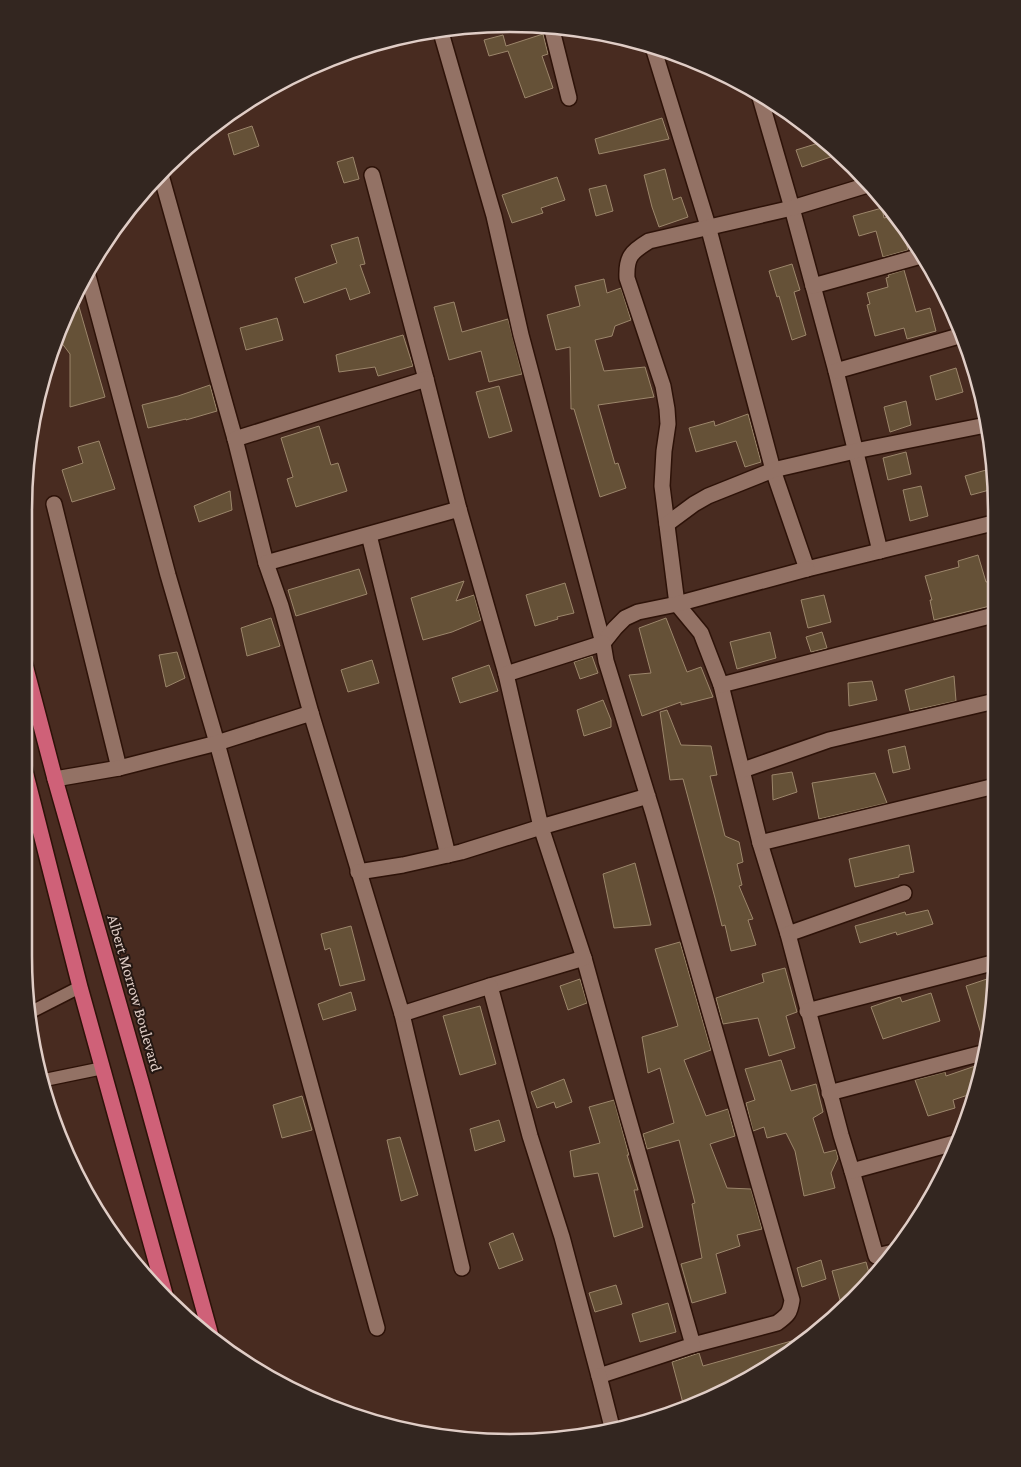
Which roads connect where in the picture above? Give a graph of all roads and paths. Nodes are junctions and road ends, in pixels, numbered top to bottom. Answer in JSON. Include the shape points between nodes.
{"nodes":[{"id":1,"x":553,"y":35,"type":"edge"},
{"id":2,"x":443,"y":38,"type":"edge"},
{"id":3,"x":656,"y":56,"type":"edge"},
{"id":4,"x":569,"y":98,"type":"dead end"},
{"id":5,"x":762,"y":104,"type":"edge"},
{"id":6,"x":372,"y":175,"type":"dead end"},
{"id":7,"x":163,"y":183,"type":"edge"},
{"id":8,"x":862,"y":187,"type":"edge"},
{"id":9,"x":792,"y":208,"type":"junction"},
{"id":10,"x":708,"y":226,"type":"junction"},
{"id":11,"x":915,"y":258,"type":"edge"},
{"id":12,"x":90,"y":284,"type":"edge"},
{"id":13,"x":813,"y":286,"type":"junction"},
{"id":14,"x":955,"y":337,"type":"edge"},
{"id":15,"x":836,"y":371,"type":"junction"},
{"id":16,"x":426,"y":379,"type":"junction"},
{"id":17,"x":980,"y":426,"type":"edge"},
{"id":18,"x":235,"y":439,"type":"junction"},
{"id":19,"x":855,"y":451,"type":"junction"},
{"id":20,"x":773,"y":470,"type":"junction"},
{"id":21,"x":54,"y":504,"type":"dead end"},
{"id":22,"x":459,"y":509,"type":"junction"},
{"id":23,"x":667,"y":524,"type":"junction"},
{"id":24,"x":988,"y":525,"type":"edge"},
{"id":25,"x":369,"y":534,"type":"junction"},
{"id":26,"x":880,"y":552,"type":"junction"},
{"id":27,"x":266,"y":563,"type":"junction"},
{"id":28,"x":807,"y":568,"type":"junction"},
{"id":29,"x":677,"y":604,"type":"junction"},
{"id":30,"x":988,"y":617,"type":"edge"},
{"id":31,"x":603,"y":643,"type":"junction"},
{"id":32,"x":506,"y":674,"type":"junction"},
{"id":33,"x":721,"y":685,"type":"junction"},
{"id":34,"x":32,"y":691,"type":"edge"},
{"id":35,"x":988,"y":702,"type":"edge"},
{"id":36,"x":311,"y":713,"type":"junction"},
{"id":37,"x":217,"y":743,"type":"junction"},
{"id":38,"x":118,"y":768,"type":"junction"},
{"id":39,"x":743,"y":770,"type":"junction"},
{"id":40,"x":55,"y":779,"type":"junction"},
{"id":41,"x":988,"y":788,"type":"edge"},
{"id":42,"x":648,"y":796,"type":"junction"},
{"id":43,"x":32,"y":798,"type":"edge"},
{"id":44,"x":541,"y":827,"type":"junction"},
{"id":45,"x":760,"y":843,"type":"junction"},
{"id":46,"x":448,"y":855,"type":"junction"},
{"id":47,"x":358,"y":872,"type":"junction"},
{"id":48,"x":904,"y":893,"type":"dead end"},
{"id":49,"x":788,"y":934,"type":"junction"},
{"id":50,"x":584,"y":958,"type":"junction"},
{"id":51,"x":988,"y":964,"type":"edge"},
{"id":52,"x":490,"y":986,"type":"junction"},
{"id":53,"x":80,"y":987,"type":"junction"},
{"id":54,"x":36,"y":1009,"type":"edge"},
{"id":55,"x":807,"y":1011,"type":"junction"},
{"id":56,"x":402,"y":1014,"type":"junction"},
{"id":57,"x":978,"y":1054,"type":"edge"},
{"id":58,"x":103,"y":1068,"type":"junction"},
{"id":59,"x":49,"y":1079,"type":"edge"},
{"id":60,"x":829,"y":1093,"type":"junction"},
{"id":61,"x":950,"y":1144,"type":"edge"},
{"id":62,"x":852,"y":1171,"type":"junction"},
{"id":63,"x":878,"y":1263,"type":"edge"},
{"id":64,"x":462,"y":1268,"type":"dead end"},
{"id":65,"x":161,"y":1282,"type":"edge"},
{"id":66,"x":208,"y":1327,"type":"edge"},
{"id":67,"x":378,"y":1328,"type":"dead end"},
{"id":68,"x":693,"y":1345,"type":"junction"},
{"id":69,"x":599,"y":1376,"type":"junction"},
{"id":70,"x":611,"y":1423,"type":"edge"}],
"edges":[{"from":1,"to":4,"type":"street"},
{"from":2,"to":31,"type":"street","via":[[494,216],[521,335]]},
{"from":3,"to":10,"type":"street"},
{"from":5,"to":9,"type":"street"},
{"from":6,"to":16,"type":"street"},
{"from":7,"to":18,"type":"street"},
{"from":8,"to":9,"type":"street"},
{"from":9,"to":10,"type":"street"},
{"from":9,"to":13,"type":"street"},
{"from":10,"to":20,"type":"street"},
{"from":10,"to":23,"type":"street","via":[[649,241],[632,254],[627,265],[628,278],[663,386],[667,409],[662,486]]},
{"from":11,"to":13,"type":"street"},
{"from":12,"to":37,"type":"street"},
{"from":13,"to":15,"type":"street"},
{"from":14,"to":15,"type":"street"},
{"from":15,"to":19,"type":"street"},
{"from":16,"to":18,"type":"street"},
{"from":16,"to":22,"type":"street"},
{"from":17,"to":19,"type":"street"},
{"from":18,"to":27,"type":"street"},
{"from":19,"to":20,"type":"street"},
{"from":19,"to":26,"type":"street"},
{"from":20,"to":23,"type":"street","via":[[708,496]]},
{"from":20,"to":28,"type":"street"},
{"from":21,"to":38,"type":"street"},
{"from":22,"to":25,"type":"street"},
{"from":22,"to":32,"type":"street"},
{"from":23,"to":29,"type":"street"},
{"from":24,"to":26,"type":"street"},
{"from":25,"to":27,"type":"street"},
{"from":25,"to":46,"type":"street"},
{"from":26,"to":28,"type":"street"},
{"from":27,"to":36,"type":"street"},
{"from":28,"to":29,"type":"street"},
{"from":29,"to":31,"type":"street","via":[[625,618]]},
{"from":29,"to":33,"type":"street","via":[[701,633]]},
{"from":30,"to":33,"type":"street"},
{"from":31,"to":32,"type":"street"},
{"from":31,"to":42,"type":"street"},
{"from":32,"to":44,"type":"street"},
{"from":33,"to":39,"type":"street"},
{"from":34,"to":40,"type":"highway","name":"Albert Morrow Boulevard"},
{"from":35,"to":39,"type":"street","via":[[828,740]]},
{"from":36,"to":37,"type":"street"},
{"from":36,"to":47,"type":"street"},
{"from":37,"to":38,"type":"street"},
{"from":37,"to":67,"type":"street"},
{"from":38,"to":40,"type":"street"},
{"from":39,"to":45,"type":"street"},
{"from":40,"to":66,"type":"highway","name":"Albert Morrow Boulevard"},
{"from":41,"to":45,"type":"street"},
{"from":42,"to":44,"type":"street"},
{"from":42,"to":68,"type":"street","via":[[792,1300],[790,1311],[777,1323]]},
{"from":43,"to":53,"type":"highway"},
{"from":44,"to":46,"type":"street"},
{"from":44,"to":50,"type":"street"},
{"from":45,"to":49,"type":"street"},
{"from":46,"to":47,"type":"street"},
{"from":47,"to":56,"type":"street"},
{"from":48,"to":49,"type":"street"},
{"from":49,"to":55,"type":"street"},
{"from":50,"to":52,"type":"street"},
{"from":50,"to":68,"type":"street"},
{"from":51,"to":55,"type":"street"},
{"from":52,"to":56,"type":"street"},
{"from":52,"to":69,"type":"street"},
{"from":53,"to":54,"type":"lane"},
{"from":53,"to":58,"type":"highway"},
{"from":55,"to":60,"type":"street"},
{"from":56,"to":64,"type":"street"},
{"from":57,"to":60,"type":"street"},
{"from":58,"to":59,"type":"lane"},
{"from":58,"to":65,"type":"highway"},
{"from":60,"to":62,"type":"street"},
{"from":61,"to":62,"type":"street"},
{"from":62,"to":63,"type":"street"},
{"from":68,"to":69,"type":"street"},
{"from":69,"to":70,"type":"street"}]}
